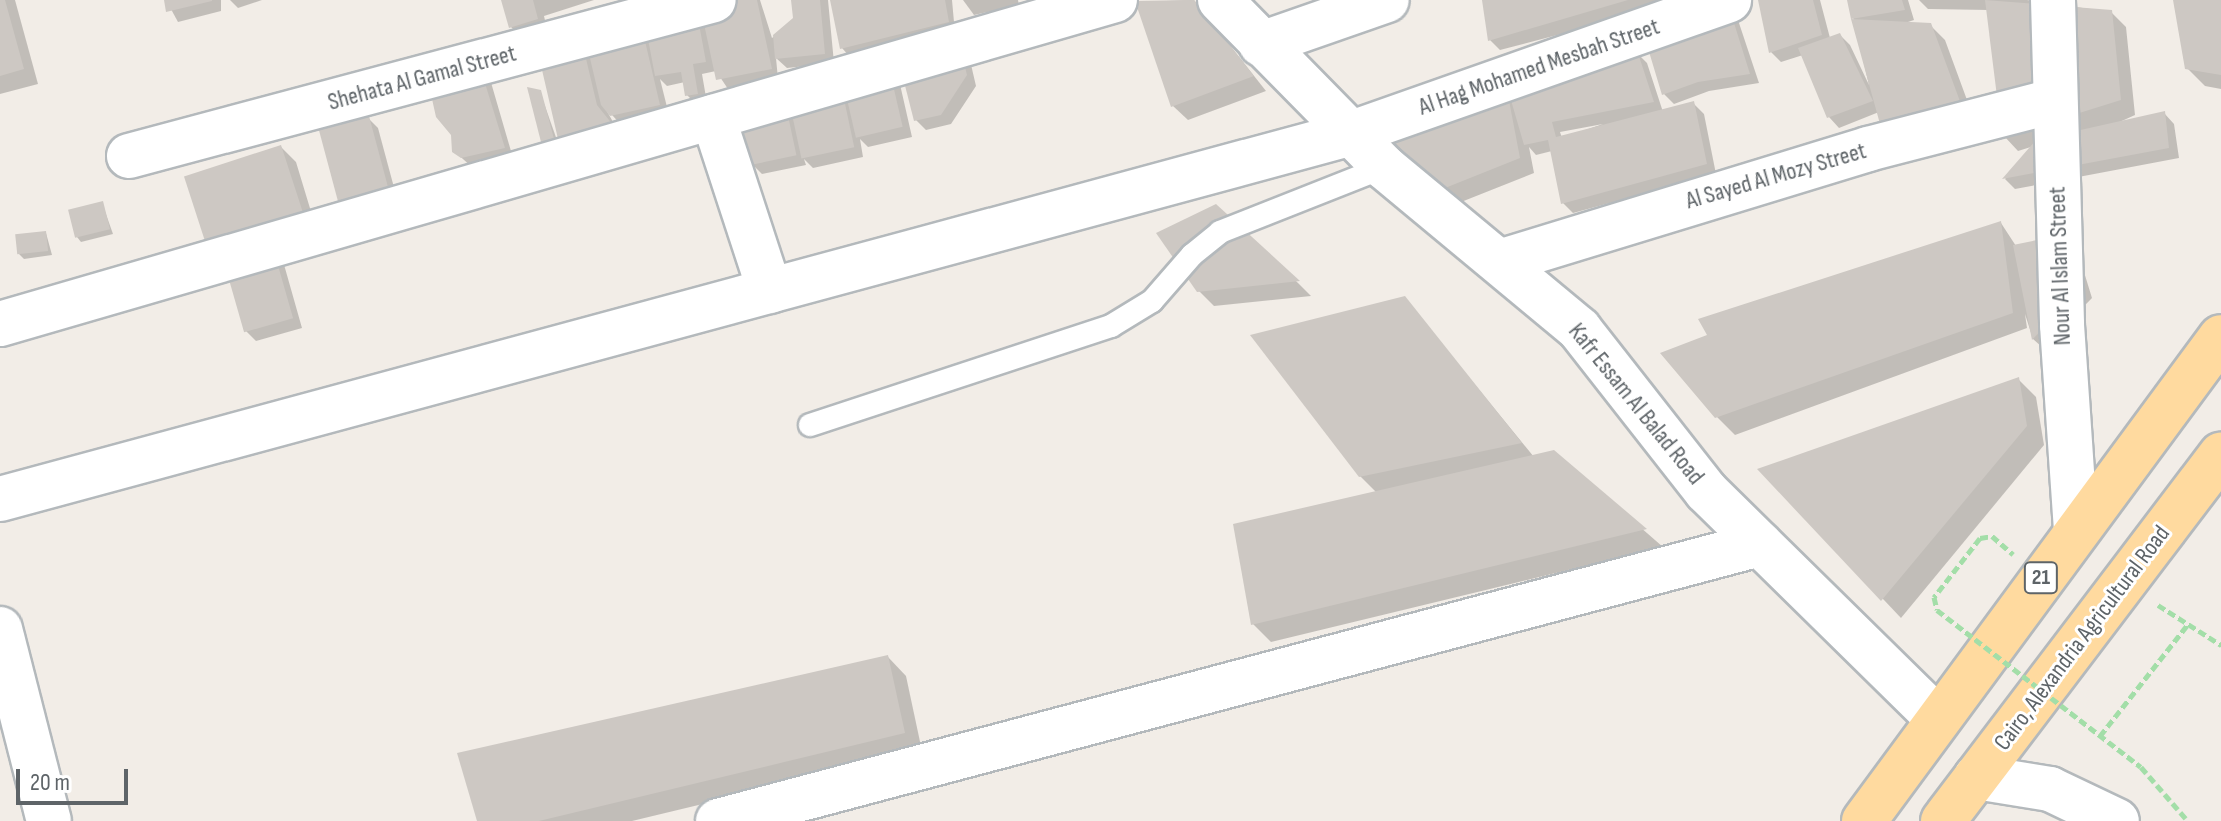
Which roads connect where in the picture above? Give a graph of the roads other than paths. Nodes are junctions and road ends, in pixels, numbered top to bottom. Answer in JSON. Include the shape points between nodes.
{"nodes":[{"id":1,"x":714,"y":0,"type":"edge"},
{"id":2,"x":1115,"y":0,"type":"edge"},
{"id":3,"x":1220,"y":0,"type":"edge"},
{"id":4,"x":1387,"y":0,"type":"edge"},
{"id":5,"x":1729,"y":0,"type":"edge"},
{"id":6,"x":2053,"y":0,"type":"edge"},
{"id":7,"x":1261,"y":44,"type":"junction"},
{"id":8,"x":2054,"y":101,"type":"junction"},
{"id":9,"x":713,"y":117,"type":"junction"},
{"id":10,"x":1349,"y":134,"type":"junction"},
{"id":11,"x":129,"y":156,"type":"dead end"},
{"id":12,"x":1384,"y":167,"type":"junction"},
{"id":13,"x":1502,"y":261,"type":"junction"},
{"id":14,"x":770,"y":291,"type":"junction"},
{"id":15,"x":0,"y":324,"type":"edge"},
{"id":16,"x":2221,"y":337,"type":"edge"},
{"id":17,"x":810,"y":425,"type":"dead end"},
{"id":18,"x":2221,"y":455,"type":"edge"},
{"id":19,"x":0,"y":499,"type":"edge"},
{"id":20,"x":2076,"y":531,"type":"junction"},
{"id":21,"x":1760,"y":544,"type":"junction"},
{"id":22,"x":0,"y":629,"type":"edge"},
{"id":23,"x":9,"y":703,"type":"edge"},
{"id":24,"x":1938,"y":719,"type":"junction"},
{"id":25,"x":1976,"y":777,"type":"junction"},
{"id":26,"x":49,"y":821,"type":"edge"},
{"id":27,"x":718,"y":821,"type":"edge"},
{"id":28,"x":1864,"y":821,"type":"edge"},
{"id":29,"x":1943,"y":821,"type":"edge"},
{"id":30,"x":2117,"y":821,"type":"edge"}],
"edges":[{"from":1,"to":11,"type":"street","name":"Shehata Al Gamal Street"},
{"from":2,"to":9,"type":"street"},
{"from":3,"to":7,"type":"street","name":"Kafr Essam Al Balad Road"},
{"from":4,"to":7,"type":"street"},
{"from":5,"to":10,"type":"street","name":"Al Hag Mohamed Mesbah Street"},
{"from":6,"to":8,"type":"street","name":"Nour Al Islam Street"},
{"from":7,"to":10,"type":"street","name":"Kafr Essam Al Balad Road"},
{"from":8,"to":13,"type":"street","name":"Al Sayed Al Mozy Street","via":[[1853,154]]},
{"from":8,"to":20,"type":"street","name":"Nour Al Islam Street"},
{"from":9,"to":14,"type":"street"},
{"from":9,"to":15,"type":"street"},
{"from":10,"to":12,"type":"street","name":"Kafr Essam Al Balad Road"},
{"from":10,"to":14,"type":"street","name":"Al Hag Mohamed Mesbah Street"},
{"from":12,"to":13,"type":"street","name":"Kafr Essam Al Balad Road"},
{"from":12,"to":17,"type":"lane","via":[[1220,232],[1152,301],[1111,326]]},
{"from":13,"to":21,"type":"street","name":"Kafr Essam Al Balad Road","via":[[1579,329],[1673,454]]},
{"from":14,"to":19,"type":"street","name":"Al Hag Mohamed Mesbah Street"},
{"from":16,"to":20,"type":"highway","number":"21"},
{"from":18,"to":25,"type":"highway","name":"Cairo, Alexandria Agricultural Road"},
{"from":20,"to":24,"type":"highway","number":"21"},
{"from":21,"to":24,"type":"street","name":"Kafr Essam Al Balad Road"},
{"from":21,"to":27,"type":"street"},
{"from":22,"to":23,"type":"street"},
{"from":23,"to":26,"type":"street"},
{"from":24,"to":28,"type":"highway","number":"21"},
{"from":25,"to":29,"type":"highway","name":"Cairo, Alexandria Agricultural Road"},
{"from":25,"to":30,"type":"street","via":[[2050,789]]}]}
